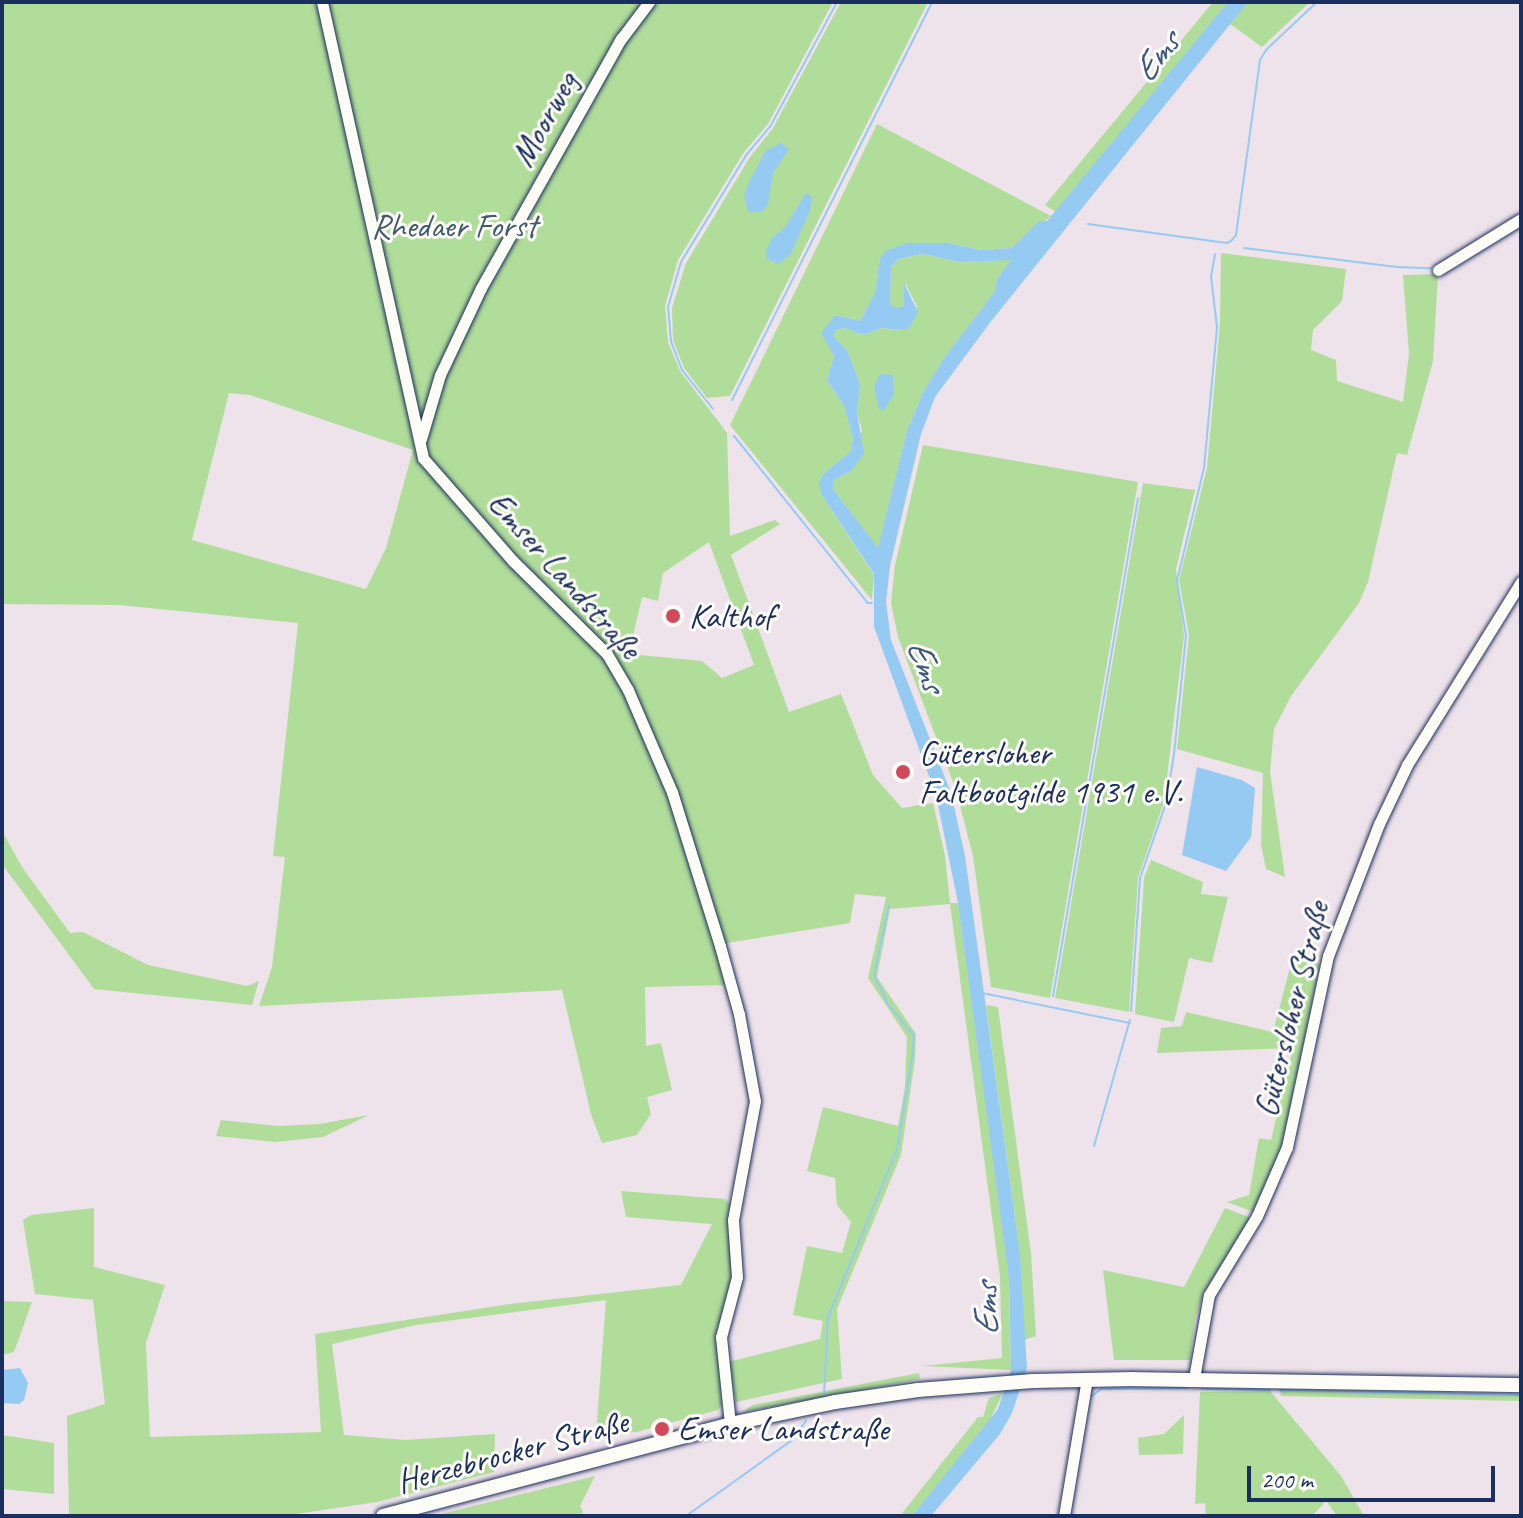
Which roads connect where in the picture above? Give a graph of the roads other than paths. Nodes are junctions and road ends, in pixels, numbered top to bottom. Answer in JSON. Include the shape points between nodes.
{"nodes":[{"id":1,"x":322,"y":2,"type":"edge"},
{"id":2,"x":649,"y":2,"type":"edge"},
{"id":3,"x":1521,"y":219,"type":"edge"},
{"id":4,"x":1438,"y":270,"type":"dead end"},
{"id":5,"x":420,"y":443,"type":"junction"},
{"id":6,"x":1521,"y":582,"type":"edge"},
{"id":7,"x":1194,"y":1378,"type":"junction"},
{"id":8,"x":1087,"y":1379,"type":"junction"},
{"id":9,"x":1521,"y":1385,"type":"edge"},
{"id":10,"x":730,"y":1424,"type":"junction"},
{"id":11,"x":383,"y":1516,"type":"edge"},
{"id":12,"x":1064,"y":1516,"type":"edge"}],
"edges":[{"from":1,"to":5,"type":"street","name":"Emser Landstraße"},
{"from":2,"to":5,"type":"street","name":"Moorweg","via":[[621,39],[481,288],[440,375]]},
{"from":3,"to":4,"type":"street"},
{"from":5,"to":10,"type":"street","name":"Emser Landstraße","via":[[423,458],[437,477],[607,654],[628,690],[681,816],[739,1014],[755,1101],[733,1220],[737,1277],[721,1337]]},
{"from":6,"to":7,"type":"street","name":"Gütersloher Straße","via":[[1407,765],[1379,824],[1328,956],[1287,1147],[1257,1216],[1209,1295]]},
{"from":7,"to":8,"type":"main road"},
{"from":7,"to":9,"type":"main road"},
{"from":8,"to":10,"type":"main road","name":"Herzebrocker Straße","via":[[918,1390]]},
{"from":8,"to":12,"type":"street"},
{"from":10,"to":11,"type":"main road","name":"Herzebrocker Straße"}]}
